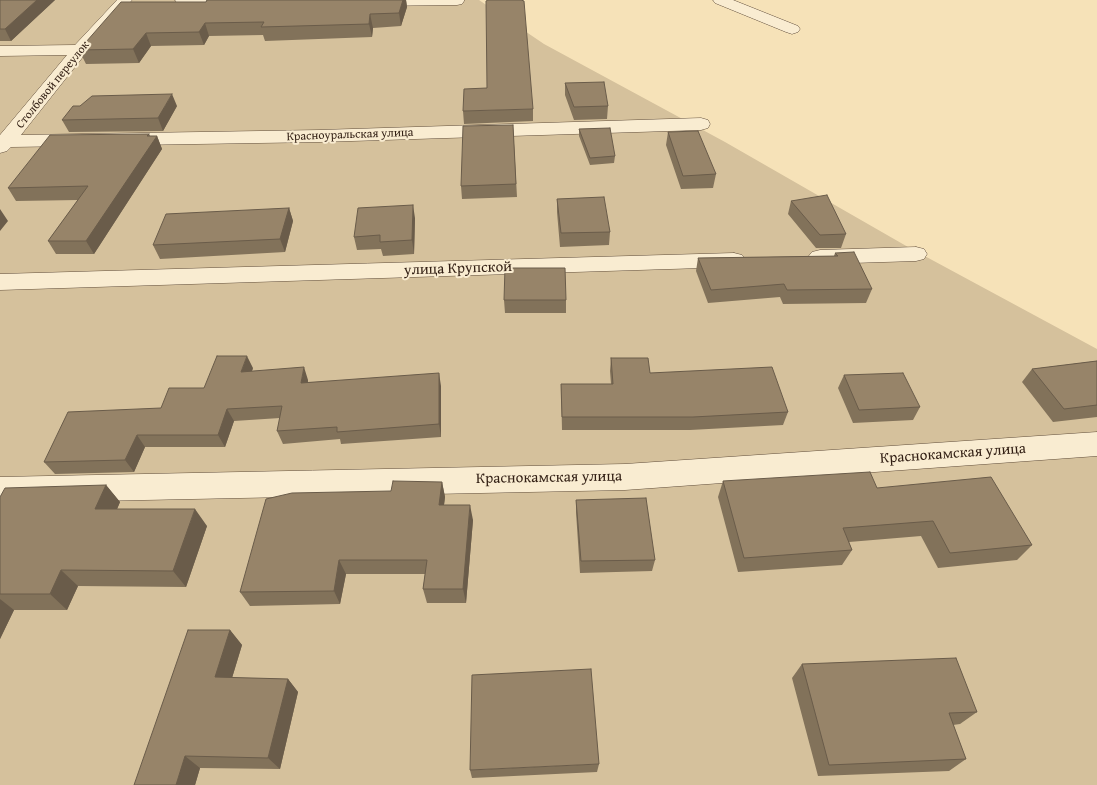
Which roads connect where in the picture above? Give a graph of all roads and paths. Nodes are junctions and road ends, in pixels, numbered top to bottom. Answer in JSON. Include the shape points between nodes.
{"nodes":[{"id":1,"x":125,"y":0,"type":"edge"},
{"id":2,"x":182,"y":0,"type":"edge"},
{"id":3,"x":720,"y":0,"type":"edge"},
{"id":4,"x":351,"y":2,"type":"edge"},
{"id":5,"x":458,"y":2,"type":"dead end"},
{"id":6,"x":244,"y":4,"type":"edge"},
{"id":7,"x":792,"y":29,"type":"dead end"},
{"id":8,"x":80,"y":50,"type":"junction"},
{"id":9,"x":0,"y":51,"type":"edge"},
{"id":10,"x":701,"y":124,"type":"dead end"},
{"id":11,"x":2,"y":143,"type":"edge"},
{"id":12,"x":916,"y":254,"type":"dead end"},
{"id":13,"x":797,"y":258,"type":"edge"},
{"id":14,"x":757,"y":259,"type":"edge"},
{"id":15,"x":0,"y":282,"type":"edge"},
{"id":16,"x":1097,"y":444,"type":"edge"},
{"id":17,"x":0,"y":490,"type":"edge"}],
"edges":[{"from":1,"to":8,"type":"street","name":"Столбовой переулок"},
{"from":2,"to":6,"type":"street","via":[[196,4]]},
{"from":3,"to":7,"type":"street"},
{"from":4,"to":5,"type":"street"},
{"from":8,"to":9,"type":"street"},
{"from":8,"to":11,"type":"street","name":"Столбовой переулок"},
{"from":10,"to":11,"type":"street","name":"Красноуральская улица"},
{"from":12,"to":13,"type":"street"},
{"from":14,"to":15,"type":"street","name":"улица Крупской"},
{"from":16,"to":17,"type":"street","name":"Краснокамская улица","via":[[625,477]]}]}
